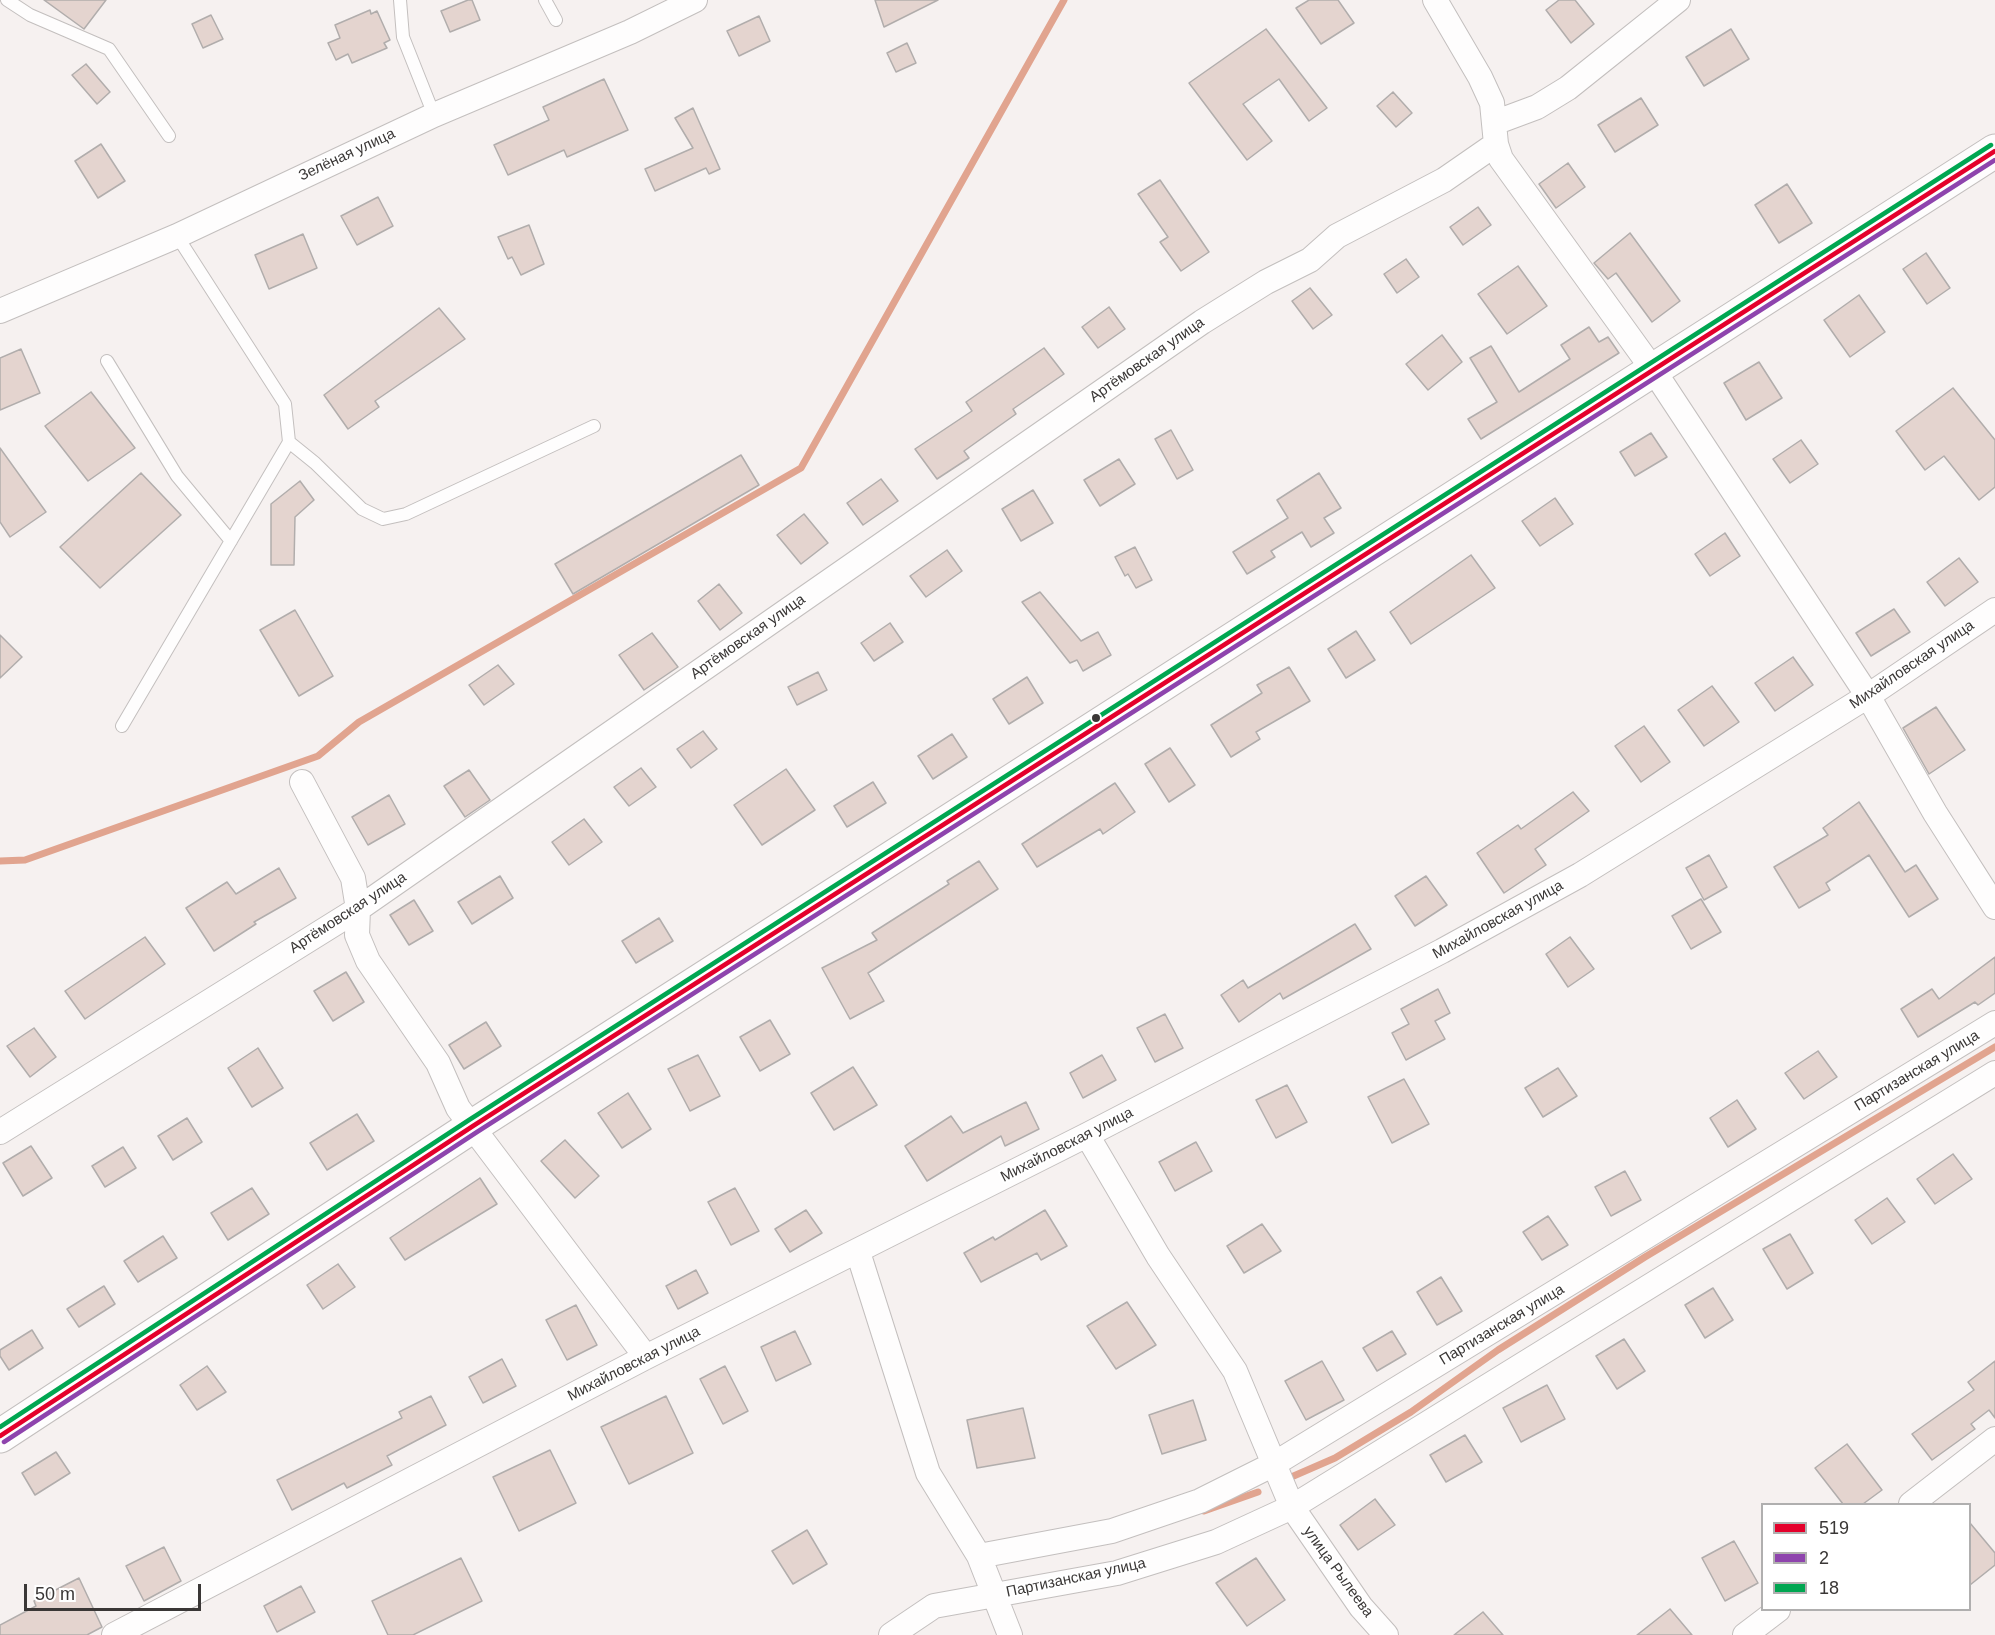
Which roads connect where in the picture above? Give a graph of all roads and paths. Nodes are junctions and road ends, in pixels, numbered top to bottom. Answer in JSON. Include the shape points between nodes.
{"nodes":[{"id":1,"x":7,"y":0,"type":"edge"},
{"id":2,"x":400,"y":0,"type":"edge"},
{"id":3,"x":545,"y":0,"type":"edge"},
{"id":4,"x":694,"y":0,"type":"edge"},
{"id":5,"x":1435,"y":0,"type":"edge"},
{"id":6,"x":1678,"y":0,"type":"edge"},
{"id":7,"x":556,"y":20,"type":"dead end"},
{"id":8,"x":434,"y":115,"type":"junction"},
{"id":9,"x":1495,"y":134,"type":"junction"},
{"id":10,"x":169,"y":136,"type":"dead end"},
{"id":11,"x":1995,"y":151,"type":"edge"},
{"id":12,"x":177,"y":236,"type":"junction"},
{"id":13,"x":0,"y":311,"type":"edge"},
{"id":14,"x":106,"y":361,"type":"dead end"},
{"id":15,"x":1654,"y":371,"type":"junction"},
{"id":16,"x":594,"y":426,"type":"dead end"},
{"id":17,"x":289,"y":442,"type":"junction"},
{"id":18,"x":231,"y":541,"type":"junction"},
{"id":19,"x":1995,"y":610,"type":"edge"},
{"id":20,"x":1868,"y":696,"type":"junction"},
{"id":21,"x":122,"y":726,"type":"dead end"},
{"id":22,"x":302,"y":782,"type":"dead end"},
{"id":23,"x":1995,"y":907,"type":"edge"},
{"id":24,"x":358,"y":909,"type":"junction"},
{"id":25,"x":1995,"y":1023,"type":"edge"},
{"id":26,"x":1995,"y":1073,"type":"edge"},
{"id":27,"x":473,"y":1126,"type":"junction"},
{"id":28,"x":0,"y":1132,"type":"edge"},
{"id":29,"x":1087,"y":1135,"type":"junction"},
{"id":30,"x":858,"y":1252,"type":"junction"},
{"id":31,"x":646,"y":1357,"type":"junction"},
{"id":32,"x":0,"y":1436,"type":"edge"},
{"id":33,"x":1995,"y":1439,"type":"edge"},
{"id":34,"x":1274,"y":1464,"type":"junction"},
{"id":35,"x":1912,"y":1503,"type":"edge"},
{"id":36,"x":1292,"y":1507,"type":"junction"},
{"id":37,"x":979,"y":1556,"type":"junction"},
{"id":38,"x":995,"y":1596,"type":"junction"},
{"id":39,"x":1777,"y":1611,"type":"edge"},
{"id":40,"x":114,"y":1635,"type":"edge"},
{"id":41,"x":891,"y":1635,"type":"edge"},
{"id":42,"x":1010,"y":1635,"type":"edge"},
{"id":43,"x":1386,"y":1635,"type":"edge"},
{"id":44,"x":1745,"y":1635,"type":"edge"}],
"edges":[{"from":1,"to":10,"type":"lane","via":[[30,15],[109,50]]},
{"from":2,"to":8,"type":"lane","via":[[403,37]]},
{"from":3,"to":7,"type":"lane"},
{"from":4,"to":8,"type":"street","name":"Зелёная улица","via":[[630,32]]},
{"from":5,"to":9,"type":"street","via":[[1480,76],[1492,103]]},
{"from":6,"to":9,"type":"street","name":"Артёмовская улица","via":[[1568,88]]},
{"from":8,"to":12,"type":"street","name":"Зелёная улица"},
{"from":9,"to":15,"type":"street","via":[[1502,159]]},
{"from":9,"to":24,"type":"street","name":"Артёмовская улица","via":[[1444,180],[1337,236],[1310,260],[1202,322]]},
{"from":11,"to":15,"type":"main road"},
{"from":12,"to":13,"type":"street","name":"Зелёная улица"},
{"from":12,"to":17,"type":"lane","via":[[285,404]]},
{"from":14,"to":18,"type":"lane","via":[[177,476]]},
{"from":15,"to":20,"type":"street"},
{"from":15,"to":27,"type":"main road"},
{"from":16,"to":17,"type":"lane","via":[[406,514],[383,519],[362,509]]},
{"from":17,"to":18,"type":"lane"},
{"from":18,"to":21,"type":"lane"},
{"from":19,"to":20,"type":"street","name":"Михайловская улица"},
{"from":20,"to":23,"type":"street"},
{"from":20,"to":29,"type":"street","name":"Михайловская улица","via":[[1580,874],[1442,951]]},
{"from":22,"to":24,"type":"street","via":[[353,878]]},
{"from":24,"to":27,"type":"street","via":[[357,935],[368,961],[438,1063],[458,1108]]},
{"from":24,"to":28,"type":"street","name":"Артёмовская улица"},
{"from":25,"to":34,"type":"street","name":"Партизанская улица"},
{"from":26,"to":36,"type":"street","name":"Партизанская улица"},
{"from":27,"to":31,"type":"street"},
{"from":27,"to":32,"type":"main road"},
{"from":29,"to":30,"type":"street","name":"Михайловская улица"},
{"from":29,"to":34,"type":"street","name":"улица Рылеева","via":[[1158,1256],[1235,1371]]},
{"from":30,"to":31,"type":"street","name":"Михайловская улица"},
{"from":30,"to":37,"type":"street","via":[[928,1473]]},
{"from":31,"to":40,"type":"street","name":"Михайловская улица"},
{"from":33,"to":35,"type":"street"},
{"from":34,"to":36,"type":"street","name":"улица Рылеева"},
{"from":34,"to":37,"type":"street","name":"Партизанская улица","via":[[1200,1501],[1112,1530]]},
{"from":36,"to":38,"type":"street","name":"Партизанская улица","via":[[1216,1542],[1117,1573]]},
{"from":36,"to":43,"type":"street","name":"улица Рылеева","via":[[1361,1607]]},
{"from":37,"to":38,"type":"street"},
{"from":38,"to":41,"type":"street","name":"Партизанская улица","via":[[934,1606]]},
{"from":38,"to":42,"type":"street"},
{"from":39,"to":44,"type":"street"}]}
